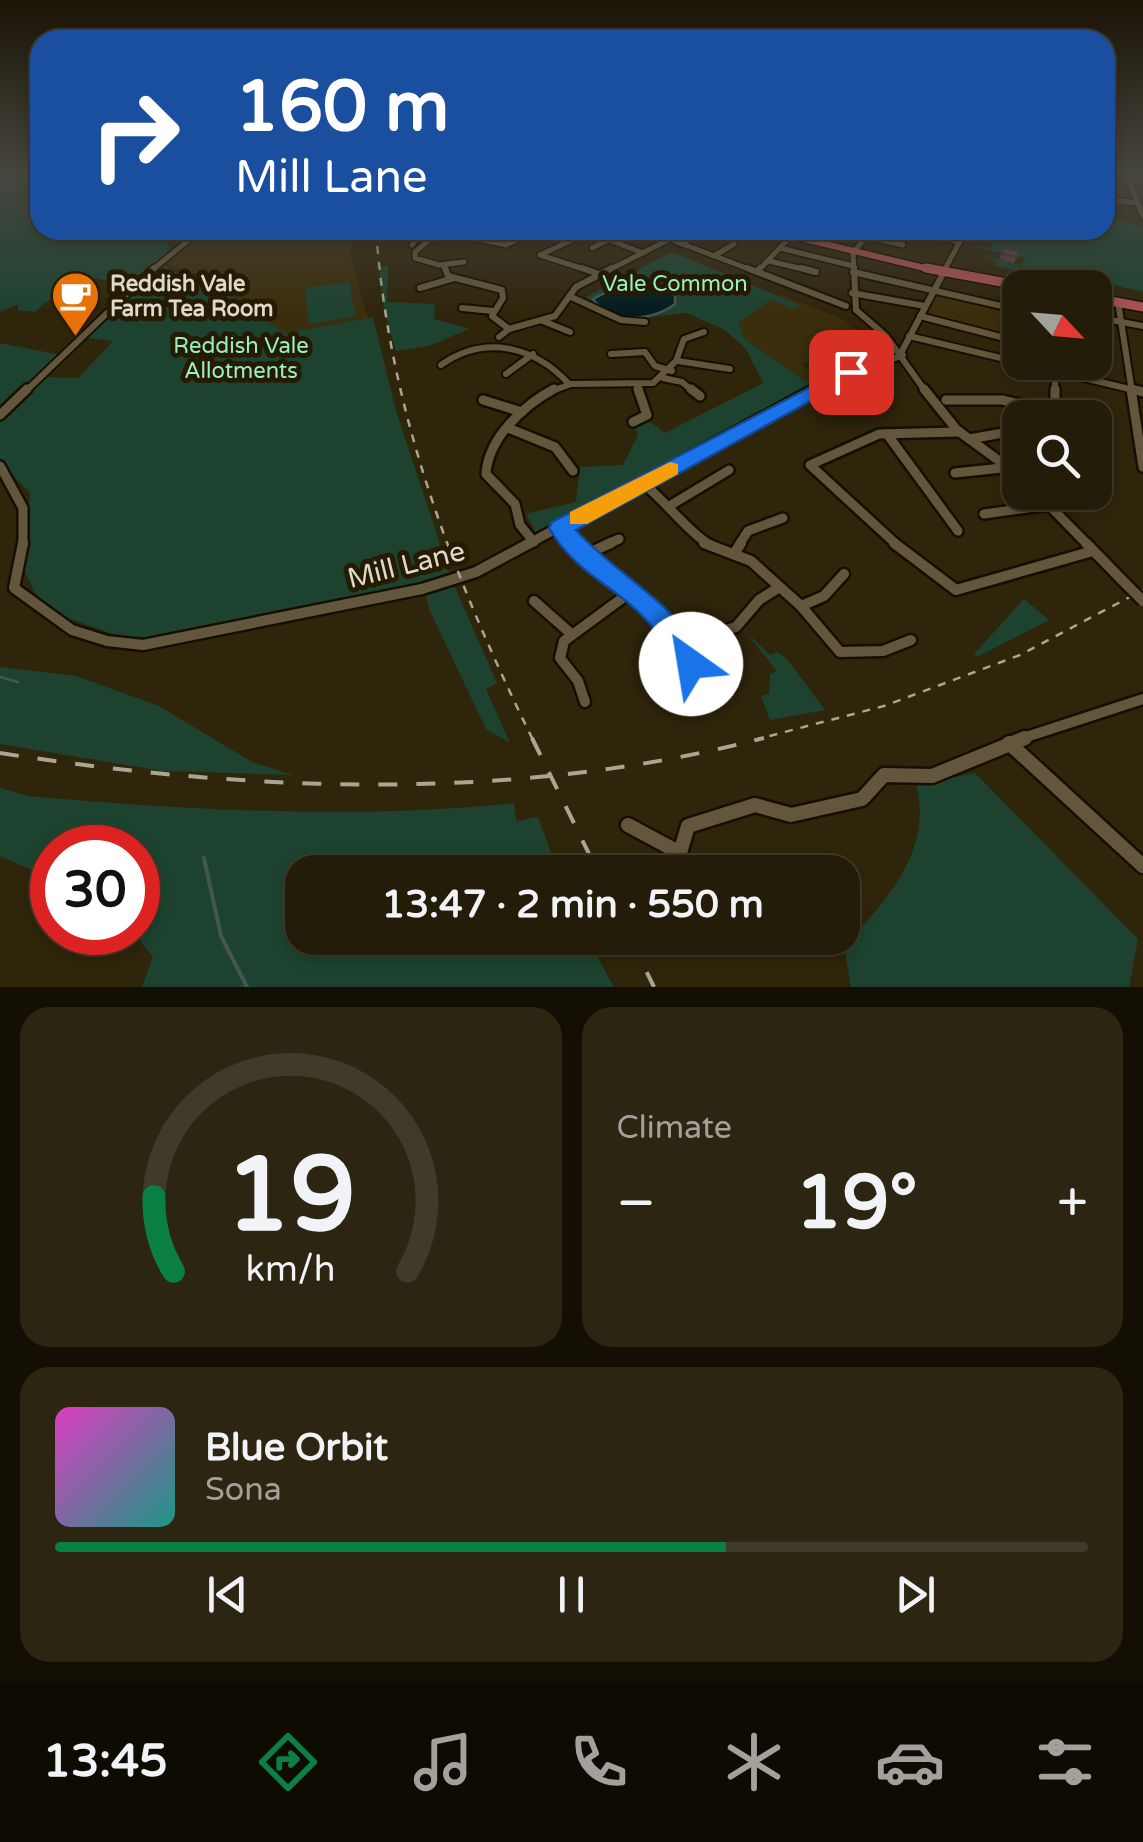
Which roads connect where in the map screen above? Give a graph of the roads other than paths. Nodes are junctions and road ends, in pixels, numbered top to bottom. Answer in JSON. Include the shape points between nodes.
{"nodes":[{"id":1,"x":188,"y":240,"type":"edge"},
{"id":2,"x":429,"y":240,"type":"edge"},
{"id":3,"x":482,"y":240,"type":"edge"},
{"id":4,"x":515,"y":240,"type":"edge"},
{"id":5,"x":571,"y":240,"type":"edge"},
{"id":6,"x":608,"y":240,"type":"edge"},
{"id":7,"x":612,"y":240,"type":"edge"},
{"id":8,"x":668,"y":240,"type":"edge"},
{"id":9,"x":672,"y":240,"type":"edge"},
{"id":10,"x":688,"y":240,"type":"edge"},
{"id":11,"x":787,"y":240,"type":"edge"},
{"id":12,"x":798,"y":240,"type":"edge"},
{"id":13,"x":865,"y":240,"type":"edge"},
{"id":14,"x":888,"y":240,"type":"edge"},
{"id":15,"x":952,"y":240,"type":"edge"},
{"id":16,"x":960,"y":242,"type":"joint"},
{"id":17,"x":414,"y":243,"type":"dead end"},
{"id":18,"x":424,"y":244,"type":"junction"},
{"id":19,"x":681,"y":244,"type":"junction"},
{"id":20,"x":734,"y":244,"type":"dead end"},
{"id":21,"x":903,"y":245,"type":"dead end"},
{"id":22,"x":592,"y":248,"type":"dead end"},
{"id":23,"x":780,"y":248,"type":"junction"},
{"id":24,"x":642,"y":252,"type":"junction"},
{"id":25,"x":714,"y":256,"type":"junction"},
{"id":26,"x":770,"y":261,"type":"junction"},
{"id":27,"x":855,"y":261,"type":"junction"},
{"id":28,"x":464,"y":262,"type":"dead end"},
{"id":29,"x":444,"y":266,"type":"junction"},
{"id":30,"x":756,"y":272,"type":"junction"},
{"id":31,"x":816,"y":272,"type":"dead end"},
{"id":32,"x":944,"y":273,"type":"junction"},
{"id":33,"x":599,"y":274,"type":"junction"},
{"id":34,"x":454,"y":278,"type":"junction"},
{"id":35,"x":1002,"y":283,"type":"edge"},
{"id":36,"x":420,"y":288,"type":"dead end"},
{"id":37,"x":934,"y":289,"type":"junction"},
{"id":38,"x":852,"y":293,"type":"junction"},
{"id":39,"x":569,"y":296,"type":"junction"},
{"id":40,"x":1112,"y":301,"type":"edge"},
{"id":41,"x":1118,"y":302,"type":"junction"},
{"id":42,"x":846,"y":306,"type":"dead end"},
{"id":43,"x":925,"y":306,"type":"junction"},
{"id":44,"x":1002,"y":306,"type":"edge"},
{"id":45,"x":1143,"y":307,"type":"edge"},
{"id":46,"x":462,"y":308,"type":"dead end"},
{"id":47,"x":493,"y":312,"type":"junction"},
{"id":48,"x":920,"y":316,"type":"junction"},
{"id":49,"x":1112,"y":320,"type":"edge"},
{"id":50,"x":543,"y":321,"type":"junction"},
{"id":51,"x":644,"y":322,"type":"dead end"},
{"id":52,"x":1121,"y":322,"type":"junction"},
{"id":53,"x":1143,"y":326,"type":"edge"},
{"id":54,"x":508,"y":329,"type":"junction"},
{"id":55,"x":570,"y":332,"type":"dead end"},
{"id":56,"x":704,"y":332,"type":"dead end"},
{"id":57,"x":1002,"y":336,"type":"edge"},
{"id":58,"x":499,"y":337,"type":"dead end"},
{"id":59,"x":908,"y":338,"type":"junction"},
{"id":60,"x":892,"y":340,"type":"junction"},
{"id":61,"x":902,"y":353,"type":"junction"},
{"id":62,"x":533,"y":354,"type":"junction"},
{"id":63,"x":611,"y":354,"type":"dead end"},
{"id":64,"x":1002,"y":357,"type":"edge"},
{"id":65,"x":678,"y":360,"type":"junction"},
{"id":66,"x":441,"y":365,"type":"dead end"},
{"id":67,"x":730,"y":370,"type":"dead end"},
{"id":68,"x":672,"y":371,"type":"junction"},
{"id":69,"x":506,"y":374,"type":"dead end"},
{"id":70,"x":662,"y":378,"type":"junction"},
{"id":71,"x":831,"y":380,"type":"junction"},
{"id":72,"x":1097,"y":380,"type":"edge"},
{"id":73,"x":569,"y":384,"type":"junction"},
{"id":74,"x":638,"y":388,"type":"junction"},
{"id":75,"x":1132,"y":390,"type":"junction"},
{"id":76,"x":1143,"y":392,"type":"edge"},
{"id":77,"x":700,"y":396,"type":"dead end"},
{"id":78,"x":851,"y":396,"type":"dead end"},
{"id":79,"x":483,"y":400,"type":"dead end"},
{"id":80,"x":946,"y":400,"type":"dead end"},
{"id":81,"x":1002,"y":401,"type":"edge"},
{"id":82,"x":522,"y":412,"type":"junction"},
{"id":83,"x":0,"y":414,"type":"edge"},
{"id":84,"x":633,"y":422,"type":"dead end"},
{"id":85,"x":508,"y":428,"type":"junction"},
{"id":86,"x":958,"y":432,"type":"junction"},
{"id":87,"x":887,"y":434,"type":"junction"},
{"id":88,"x":1002,"y":434,"type":"edge"},
{"id":89,"x":969,"y":440,"type":"junction"},
{"id":90,"x":1002,"y":461,"type":"edge"},
{"id":91,"x":0,"y":466,"type":"edge"},
{"id":92,"x":1143,"y":467,"type":"edge"},
{"id":93,"x":1002,"y":468,"type":"edge"},
{"id":94,"x":728,"y":470,"type":"dead end"},
{"id":95,"x":573,"y":471,"type":"dead end"},
{"id":96,"x":955,"y":473,"type":"dead end"},
{"id":97,"x":644,"y":484,"type":"junction"},
{"id":98,"x":671,"y":505,"type":"junction"},
{"id":99,"x":1013,"y":510,"type":"edge"},
{"id":100,"x":1054,"y":510,"type":"edge"},
{"id":101,"x":984,"y":514,"type":"dead end"},
{"id":102,"x":783,"y":518,"type":"dead end"},
{"id":103,"x":560,"y":528,"type":"junction"},
{"id":104,"x":958,"y":531,"type":"dead end"},
{"id":105,"x":619,"y":539,"type":"dead end"},
{"id":106,"x":534,"y":542,"type":"junction"},
{"id":107,"x":1094,"y":552,"type":"junction"},
{"id":108,"x":734,"y":554,"type":"junction"},
{"id":109,"x":584,"y":556,"type":"junction"},
{"id":110,"x":844,"y":574,"type":"dead end"},
{"id":111,"x":1122,"y":580,"type":"joint"},
{"id":112,"x":778,"y":588,"type":"junction"},
{"id":113,"x":632,"y":591,"type":"junction"},
{"id":114,"x":1143,"y":600,"type":"edge"},
{"id":115,"x":534,"y":602,"type":"dead end"},
{"id":116,"x":801,"y":606,"type":"junction"},
{"id":117,"x":568,"y":631,"type":"junction"},
{"id":118,"x":911,"y":640,"type":"dead end"},
{"id":119,"x":682,"y":643,"type":"junction"},
{"id":120,"x":665,"y":699,"type":"dead end"},
{"id":121,"x":1143,"y":700,"type":"edge"},
{"id":122,"x":585,"y":702,"type":"dead end"},
{"id":123,"x":1009,"y":744,"type":"junction"},
{"id":124,"x":628,"y":825,"type":"dead end"},
{"id":125,"x":1143,"y":866,"type":"edge"}],
"edges":[{"from":1,"to":83,"type":"street"},
{"from":2,"to":18,"type":"street"},
{"from":3,"to":4,"type":"street","via":[[502,245]]},
{"from":5,"to":33,"type":"street","via":[[540,255]]},
{"from":6,"to":22,"type":"street"},
{"from":7,"to":24,"type":"street"},
{"from":8,"to":24,"type":"street"},
{"from":9,"to":19,"type":"street"},
{"from":10,"to":19,"type":"street"},
{"from":11,"to":23,"type":"street"},
{"from":12,"to":27,"type":"main road"},
{"from":13,"to":27,"type":"street"},
{"from":14,"to":21,"type":"street"},
{"from":15,"to":16,"type":"street"},
{"from":16,"to":32,"type":"street"},
{"from":17,"to":18,"type":"street"},
{"from":18,"to":29,"type":"street","via":[[415,258]]},
{"from":19,"to":25,"type":"street"},
{"from":20,"to":25,"type":"street"},
{"from":23,"to":26,"type":"street"},
{"from":23,"to":27,"type":"street"},
{"from":24,"to":33,"type":"street"},
{"from":25,"to":30,"type":"street"},
{"from":26,"to":30,"type":"street"},
{"from":26,"to":31,"type":"street"},
{"from":27,"to":32,"type":"main road"},
{"from":27,"to":37,"type":"street"},
{"from":27,"to":38,"type":"street"},
{"from":28,"to":29,"type":"street"},
{"from":29,"to":34,"type":"street"},
{"from":30,"to":42,"type":"street"},
{"from":32,"to":35,"type":"main road"},
{"from":32,"to":37,"type":"street"},
{"from":33,"to":39,"type":"street"},
{"from":34,"to":36,"type":"street"},
{"from":34,"to":47,"type":"street","via":[[500,288],[503,298]]},
{"from":37,"to":43,"type":"street"},
{"from":37,"to":44,"type":"street"},
{"from":38,"to":43,"type":"street"},
{"from":38,"to":60,"type":"street","via":[[856,310]]},
{"from":39,"to":50,"type":"street"},
{"from":39,"to":51,"type":"street","via":[[613,319]]},
{"from":40,"to":41,"type":"main road"},
{"from":41,"to":45,"type":"main road"},
{"from":41,"to":52,"type":"street"},
{"from":43,"to":48,"type":"street"},
{"from":46,"to":47,"type":"street"},
{"from":47,"to":54,"type":"street"},
{"from":48,"to":57,"type":"street"},
{"from":48,"to":59,"type":"street"},
{"from":49,"to":52,"type":"street"},
{"from":50,"to":54,"type":"street"},
{"from":50,"to":55,"type":"street"},
{"from":52,"to":53,"type":"street"},
{"from":52,"to":75,"type":"street"},
{"from":54,"to":58,"type":"street"},
{"from":56,"to":65,"type":"street","via":[[684,340]]},
{"from":59,"to":60,"type":"street"},
{"from":59,"to":61,"type":"street"},
{"from":59,"to":64,"type":"street"},
{"from":60,"to":61,"type":"street"},
{"from":61,"to":71,"type":"street","name":"Mill Lane"},
{"from":61,"to":86,"type":"street"},
{"from":62,"to":66,"type":"street","via":[[491,345],[454,353]]},
{"from":62,"to":69,"type":"street"},
{"from":62,"to":73,"type":"street"},
{"from":63,"to":68,"type":"street","via":[[644,352]]},
{"from":65,"to":67,"type":"street"},
{"from":65,"to":68,"type":"street"},
{"from":68,"to":70,"type":"street"},
{"from":70,"to":74,"type":"street"},
{"from":70,"to":77,"type":"street"},
{"from":71,"to":78,"type":"street"},
{"from":71,"to":97,"type":"street","name":"Mill Lane"},
{"from":72,"to":75,"type":"street"},
{"from":73,"to":74,"type":"street"},
{"from":73,"to":82,"type":"street"},
{"from":74,"to":84,"type":"street","via":[[647,415]]},
{"from":75,"to":76,"type":"street"},
{"from":75,"to":92,"type":"street"},
{"from":79,"to":82,"type":"street"},
{"from":80,"to":81,"type":"street"},
{"from":82,"to":85,"type":"street"},
{"from":85,"to":95,"type":"street","via":[[557,446]]},
{"from":85,"to":106,"type":"street","via":[[486,454],[486,474],[516,504]]},
{"from":86,"to":87,"type":"street"},
{"from":86,"to":89,"type":"street"},
{"from":87,"to":104,"type":"street"},
{"from":87,"to":107,"type":"street","via":[[810,465],[943,586],[967,589],[1056,557]]},
{"from":88,"to":89,"type":"street"},
{"from":89,"to":90,"type":"street"},
{"from":91,"to":106,"type":"street","name":"Mill Lane","via":[[26,505],[14,588],[79,633],[122,645],[422,589],[476,572]]},
{"from":93,"to":96,"type":"street"},
{"from":94,"to":98,"type":"street"},
{"from":97,"to":98,"type":"street"},
{"from":97,"to":103,"type":"street","name":"Mill Lane"},
{"from":98,"to":108,"type":"street","via":[[700,541]]},
{"from":99,"to":101,"type":"street"},
{"from":100,"to":107,"type":"street"},
{"from":102,"to":108,"type":"street","via":[[748,531]]},
{"from":103,"to":106,"type":"street","name":"Mill Lane"},
{"from":103,"to":109,"type":"street"},
{"from":105,"to":109,"type":"street"},
{"from":107,"to":111,"type":"street"},
{"from":108,"to":112,"type":"street"},
{"from":109,"to":113,"type":"street"},
{"from":110,"to":116,"type":"street","via":[[824,596]]},
{"from":111,"to":114,"type":"street","bridge":true},
{"from":112,"to":116,"type":"street"},
{"from":112,"to":119,"type":"street","via":[[736,627]]},
{"from":113,"to":117,"type":"street"},
{"from":113,"to":119,"type":"street"},
{"from":115,"to":117,"type":"street"},
{"from":116,"to":118,"type":"street","via":[[840,652],[883,651]]},
{"from":117,"to":122,"type":"street","via":[[560,658]]},
{"from":119,"to":120,"type":"street","via":[[695,682]]},
{"from":121,"to":123,"type":"street"},
{"from":123,"to":124,"type":"street","via":[[932,776],[884,775],[862,799],[791,815],[755,805],[688,826],[680,854]]},
{"from":123,"to":125,"type":"street"}]}
